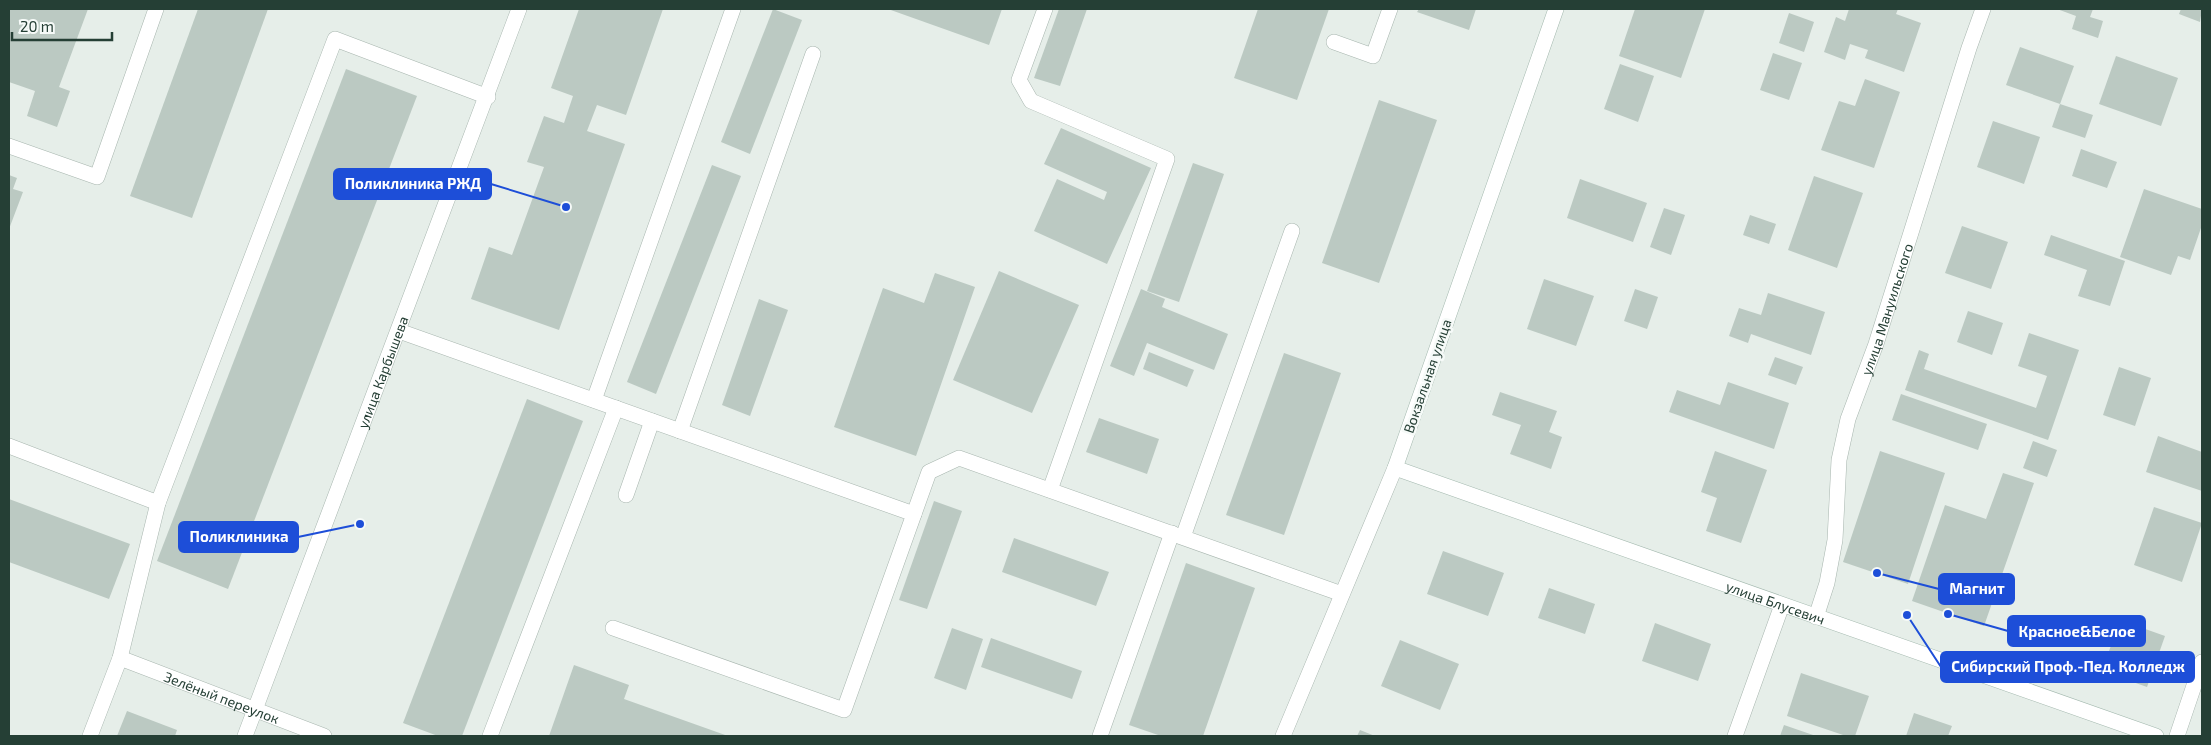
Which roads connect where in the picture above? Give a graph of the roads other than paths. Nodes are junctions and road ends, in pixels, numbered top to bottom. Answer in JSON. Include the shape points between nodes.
{"nodes":[{"id":1,"x":156,"y":9,"type":"edge"},
{"id":2,"x":519,"y":9,"type":"edge"},
{"id":3,"x":733,"y":9,"type":"edge"},
{"id":4,"x":1045,"y":9,"type":"edge"},
{"id":5,"x":1390,"y":9,"type":"edge"},
{"id":6,"x":1556,"y":9,"type":"edge"},
{"id":7,"x":1983,"y":9,"type":"edge"},
{"id":8,"x":1334,"y":42,"type":"dead end"},
{"id":9,"x":813,"y":54,"type":"dead end"},
{"id":10,"x":488,"y":97,"type":"junction"},
{"id":11,"x":9,"y":146,"type":"edge"},
{"id":12,"x":1292,"y":231,"type":"dead end"},
{"id":13,"x":399,"y":331,"type":"junction"},
{"id":14,"x":594,"y":400,"type":"junction"},
{"id":15,"x":616,"y":408,"type":"junction"},
{"id":16,"x":652,"y":421,"type":"junction"},
{"id":17,"x":680,"y":430,"type":"junction"},
{"id":18,"x":9,"y":446,"type":"edge"},
{"id":19,"x":1395,"y":468,"type":"junction"},
{"id":20,"x":1050,"y":490,"type":"junction"},
{"id":21,"x":626,"y":495,"type":"dead end"},
{"id":22,"x":158,"y":503,"type":"junction"},
{"id":23,"x":914,"y":514,"type":"junction"},
{"id":24,"x":1178,"y":535,"type":"junction"},
{"id":25,"x":1342,"y":594,"type":"junction"},
{"id":26,"x":1782,"y":605,"type":"junction"},
{"id":27,"x":1816,"y":617,"type":"junction"},
{"id":28,"x":613,"y":628,"type":"dead end"},
{"id":29,"x":120,"y":658,"type":"junction"},
{"id":30,"x":2202,"y":662,"type":"edge"},
{"id":31,"x":255,"y":710,"type":"junction"},
{"id":32,"x":90,"y":736,"type":"edge"},
{"id":33,"x":246,"y":736,"type":"edge"},
{"id":34,"x":324,"y":736,"type":"edge"},
{"id":35,"x":490,"y":736,"type":"edge"},
{"id":36,"x":1100,"y":736,"type":"edge"},
{"id":37,"x":1283,"y":736,"type":"edge"},
{"id":38,"x":1735,"y":736,"type":"edge"},
{"id":39,"x":2156,"y":736,"type":"edge"},
{"id":40,"x":2177,"y":736,"type":"edge"}],
"edges":[{"from":1,"to":11,"type":"street","via":[[97,177]]},
{"from":2,"to":10,"type":"street","name":"улица Карбышева"},
{"from":3,"to":14,"type":"street"},
{"from":4,"to":20,"type":"street","via":[[1019,80],[1031,101],[1167,160]]},
{"from":5,"to":8,"type":"street","via":[[1373,56]]},
{"from":6,"to":19,"type":"street","name":"Вокзальная улица"},
{"from":7,"to":27,"type":"street","name":"улица Мануильского","via":[[1876,344],[1848,419],[1840,460],[1835,540],[1827,583]]},
{"from":9,"to":17,"type":"street"},
{"from":10,"to":13,"type":"street","name":"улица Карбышева"},
{"from":10,"to":22,"type":"street","via":[[335,38]]},
{"from":12,"to":24,"type":"street"},
{"from":13,"to":14,"type":"street"},
{"from":13,"to":31,"type":"street","name":"улица Карбышева"},
{"from":14,"to":15,"type":"street"},
{"from":15,"to":16,"type":"street"},
{"from":15,"to":35,"type":"street"},
{"from":16,"to":17,"type":"street"},
{"from":16,"to":21,"type":"street"},
{"from":17,"to":23,"type":"street"},
{"from":18,"to":22,"type":"street"},
{"from":19,"to":25,"type":"street","name":"Вокзальная улица"},
{"from":19,"to":26,"type":"street","name":"улица Блусевич"},
{"from":20,"to":23,"type":"street","via":[[959,458],[929,472]]},
{"from":20,"to":24,"type":"street"},
{"from":22,"to":29,"type":"street"},
{"from":23,"to":28,"type":"street","via":[[844,710]]},
{"from":24,"to":25,"type":"street"},
{"from":24,"to":36,"type":"street"},
{"from":25,"to":37,"type":"street","name":"Вокзальная улица"},
{"from":26,"to":27,"type":"street","name":"улица Блусевич"},
{"from":26,"to":38,"type":"street"},
{"from":27,"to":39,"type":"street","name":"улица Блусевич"},
{"from":29,"to":31,"type":"street","name":"Зелёный переулок"},
{"from":29,"to":32,"type":"street"},
{"from":30,"to":40,"type":"street"},
{"from":31,"to":33,"type":"street","name":"улица Карбышева"},
{"from":31,"to":34,"type":"street","name":"Зелёный переулок"}]}
